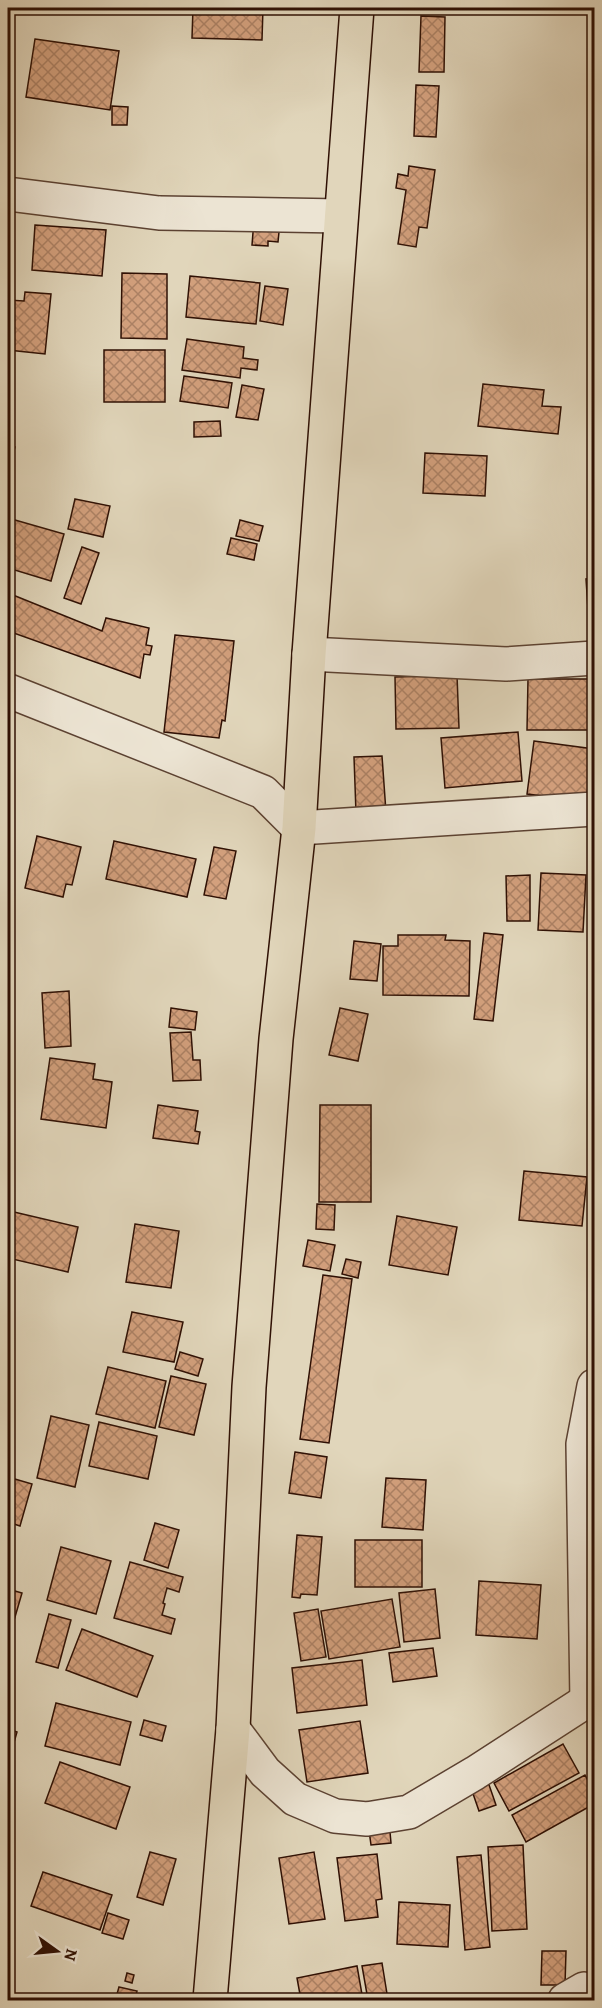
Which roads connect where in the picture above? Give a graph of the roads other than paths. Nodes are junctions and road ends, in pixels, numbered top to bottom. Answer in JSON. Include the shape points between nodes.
{"nodes":[{"id":1,"x":357,"y":8,"type":"edge"},
{"id":2,"x":8,"y":194,"type":"edge"},
{"id":3,"x":341,"y":216,"type":"junction"},
{"id":4,"x":309,"y":654,"type":"junction"},
{"id":5,"x":594,"y":658,"type":"edge"},
{"id":6,"x":9,"y":691,"type":"dead end"},
{"id":7,"x":594,"y":809,"type":"edge"},
{"id":8,"x":299,"y":828,"type":"junction"},
{"id":9,"x":594,"y":1386,"type":"edge"},
{"id":10,"x":590,"y":1699,"type":"edge"},
{"id":11,"x":233,"y":1729,"type":"junction"},
{"id":12,"x":210,"y":2001,"type":"edge"}],
"edges":[{"from":1,"to":3,"type":"main road"},
{"from":2,"to":3,"type":"street","via":[[159,213]]},
{"from":3,"to":4,"type":"main road"},
{"from":4,"to":5,"type":"street","via":[[506,664]]},
{"from":4,"to":8,"type":"main road"},
{"from":6,"to":8,"type":"street","via":[[263,792]]},
{"from":7,"to":8,"type":"street"},
{"from":8,"to":11,"type":"main road","via":[[276,1039],[249,1387]]},
{"from":9,"to":10,"type":"street","via":[[583,1444]]},
{"from":10,"to":11,"type":"street","via":[[409,1812],[367,1819],[334,1816],[295,1799],[265,1772]]},
{"from":11,"to":12,"type":"main road"}]}
